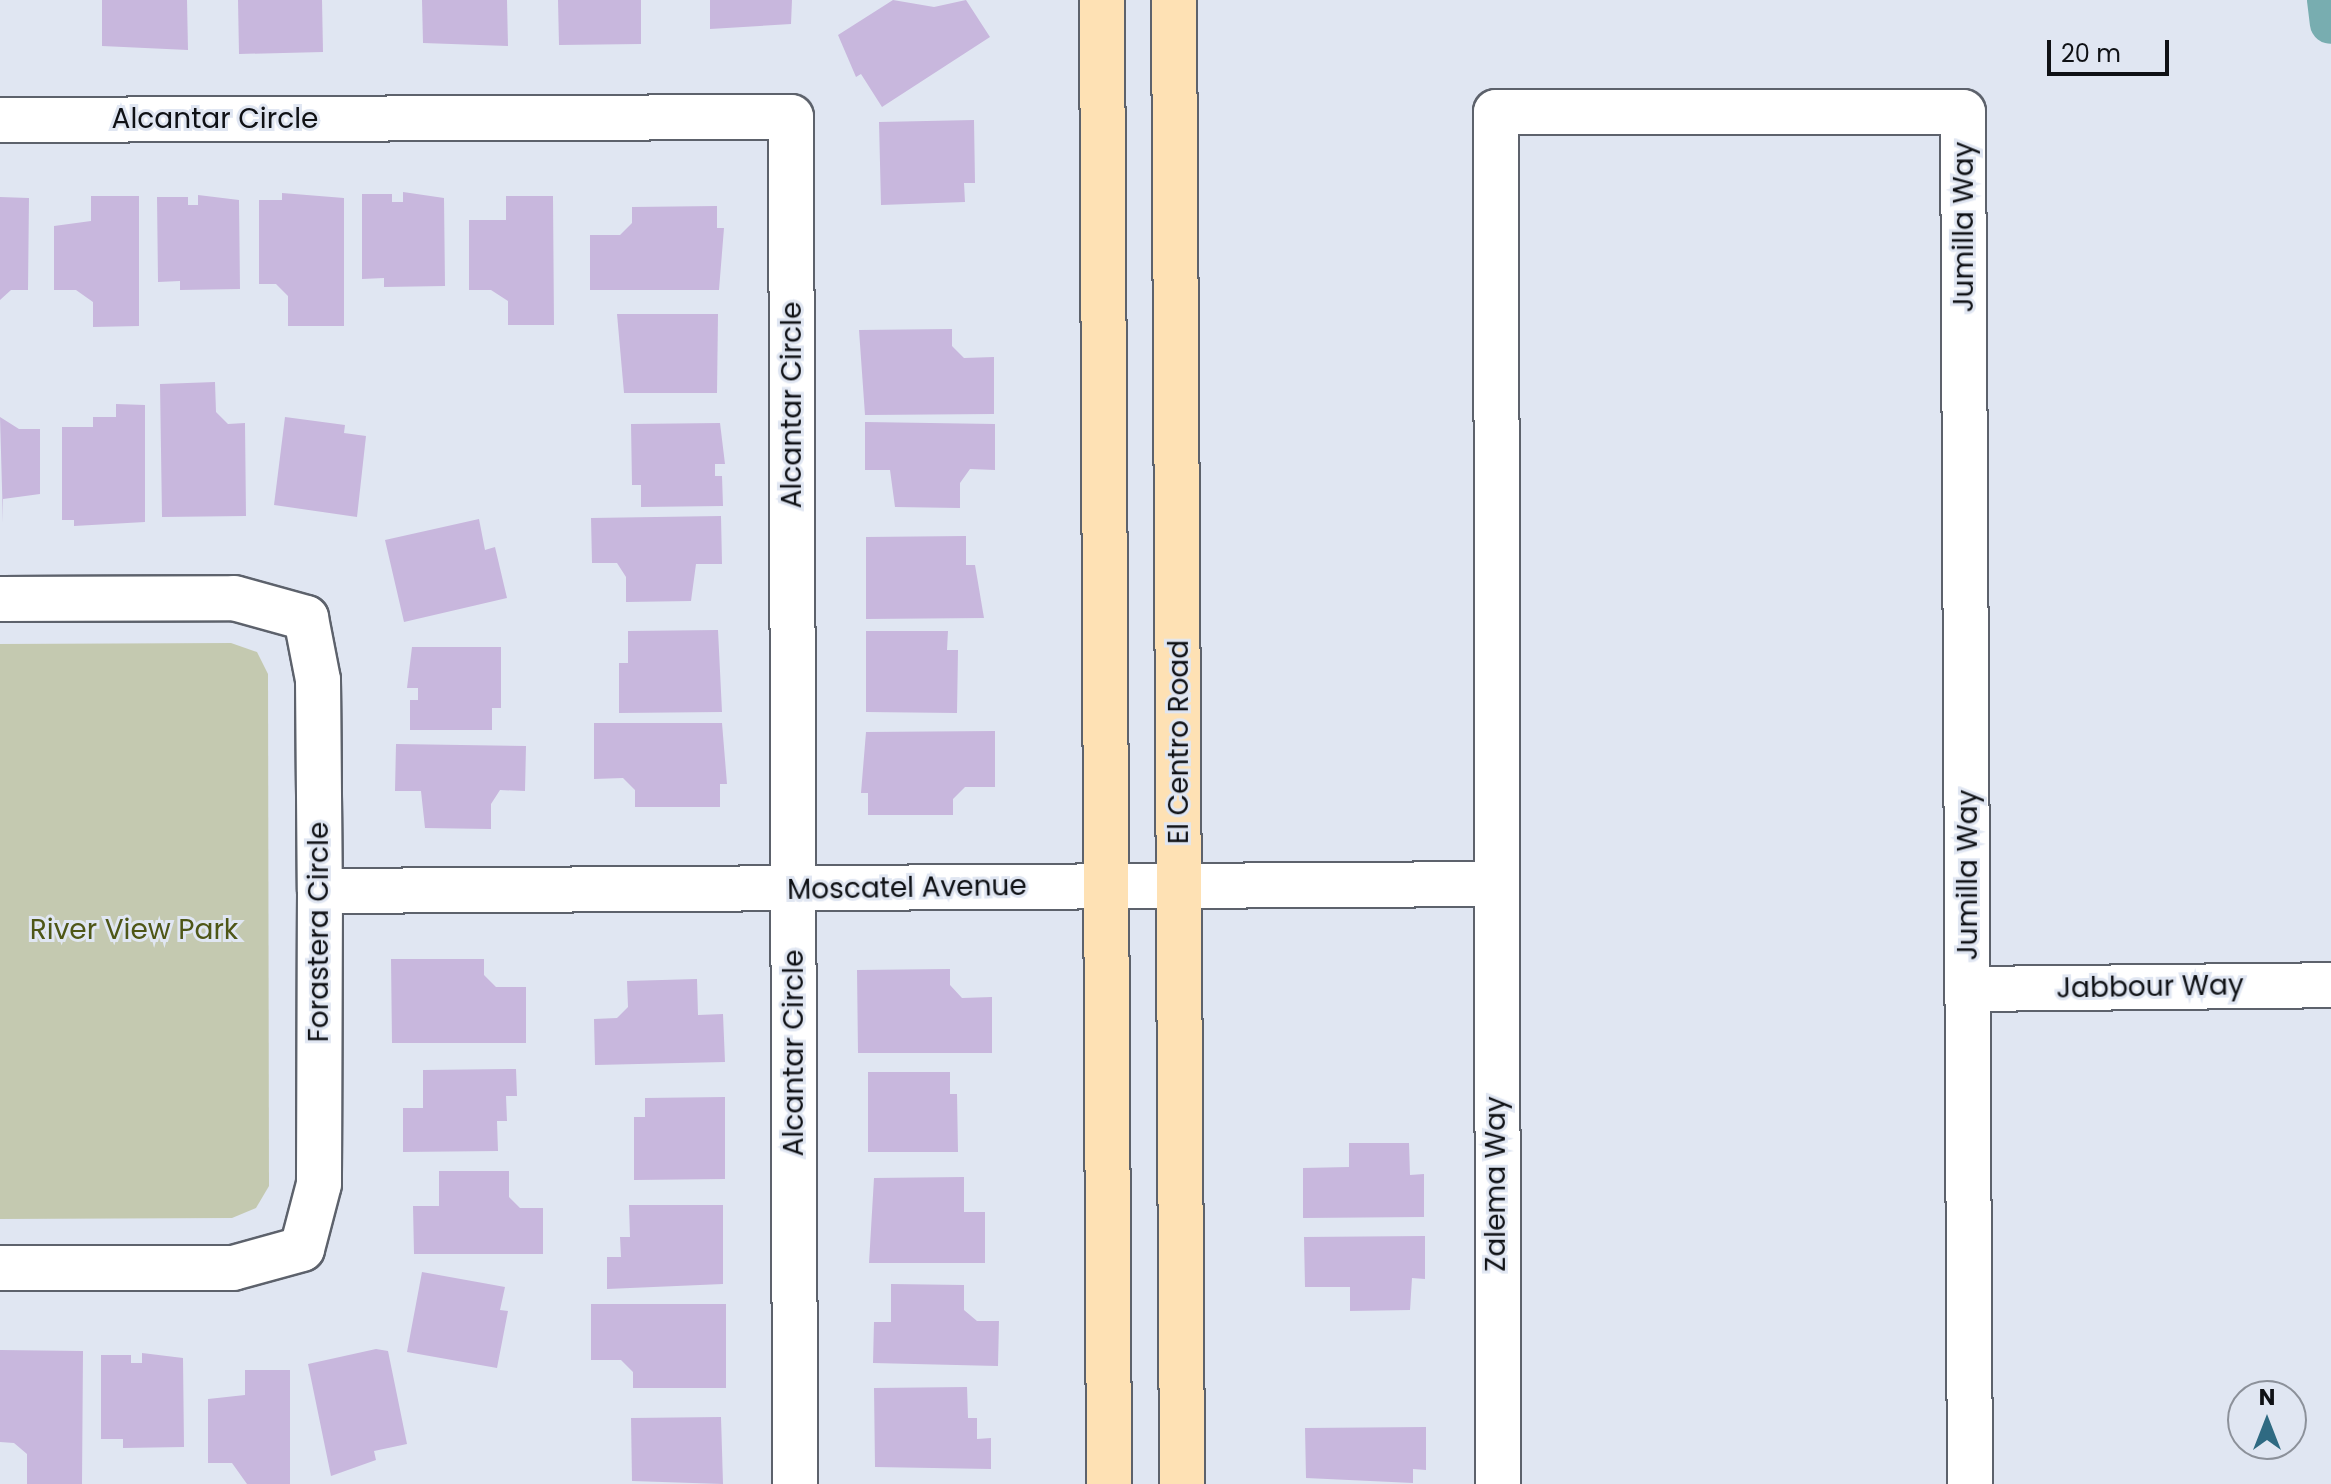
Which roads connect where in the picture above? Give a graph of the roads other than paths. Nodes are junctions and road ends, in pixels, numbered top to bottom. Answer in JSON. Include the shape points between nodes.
{"nodes":[{"id":1,"x":1102,"y":0,"type":"edge"},
{"id":2,"x":1174,"y":0,"type":"edge"},
{"id":3,"x":0,"y":120,"type":"edge"},
{"id":4,"x":0,"y":599,"type":"edge"},
{"id":5,"x":1495,"y":884,"type":"junction"},
{"id":6,"x":1106,"y":886,"type":"junction"},
{"id":7,"x":1180,"y":886,"type":"junction"},
{"id":8,"x":794,"y":890,"type":"junction"},
{"id":9,"x":320,"y":891,"type":"junction"},
{"id":10,"x":2331,"y":985,"type":"edge"},
{"id":11,"x":1969,"y":989,"type":"junction"},
{"id":12,"x":0,"y":1268,"type":"edge"},
{"id":13,"x":795,"y":1484,"type":"edge"},
{"id":14,"x":1109,"y":1484,"type":"edge"},
{"id":15,"x":1182,"y":1484,"type":"edge"},
{"id":16,"x":1498,"y":1484,"type":"edge"},
{"id":17,"x":1970,"y":1484,"type":"edge"}],
"edges":[{"from":1,"to":6,"type":"main road"},
{"from":2,"to":7,"type":"main road","name":"El Centro Road"},
{"from":3,"to":8,"type":"street","name":"Alcantar Circle","via":[[791,117]]},
{"from":4,"to":9,"type":"street","name":"Forastera Circle","via":[[234,598],[306,618],[318,680]]},
{"from":5,"to":7,"type":"street","name":"Moscatel Avenue"},
{"from":5,"to":11,"type":"street","name":"Jumilla Way","via":[[1496,112],[1963,112]]},
{"from":5,"to":16,"type":"street","name":"Zalema Way"},
{"from":6,"to":7,"type":"street","name":"Moscatel Avenue"},
{"from":6,"to":8,"type":"street","name":"Moscatel Avenue"},
{"from":6,"to":14,"type":"main road"},
{"from":7,"to":15,"type":"main road","name":"El Centro Road"},
{"from":8,"to":9,"type":"street","name":"Moscatel Avenue"},
{"from":8,"to":13,"type":"street","name":"Alcantar Circle"},
{"from":9,"to":12,"type":"street","name":"Forastera Circle","via":[[319,1184],[302,1249],[233,1268]]},
{"from":10,"to":11,"type":"street","name":"Jabbour Way"},
{"from":11,"to":17,"type":"street","name":"Jumilla Way"}]}
